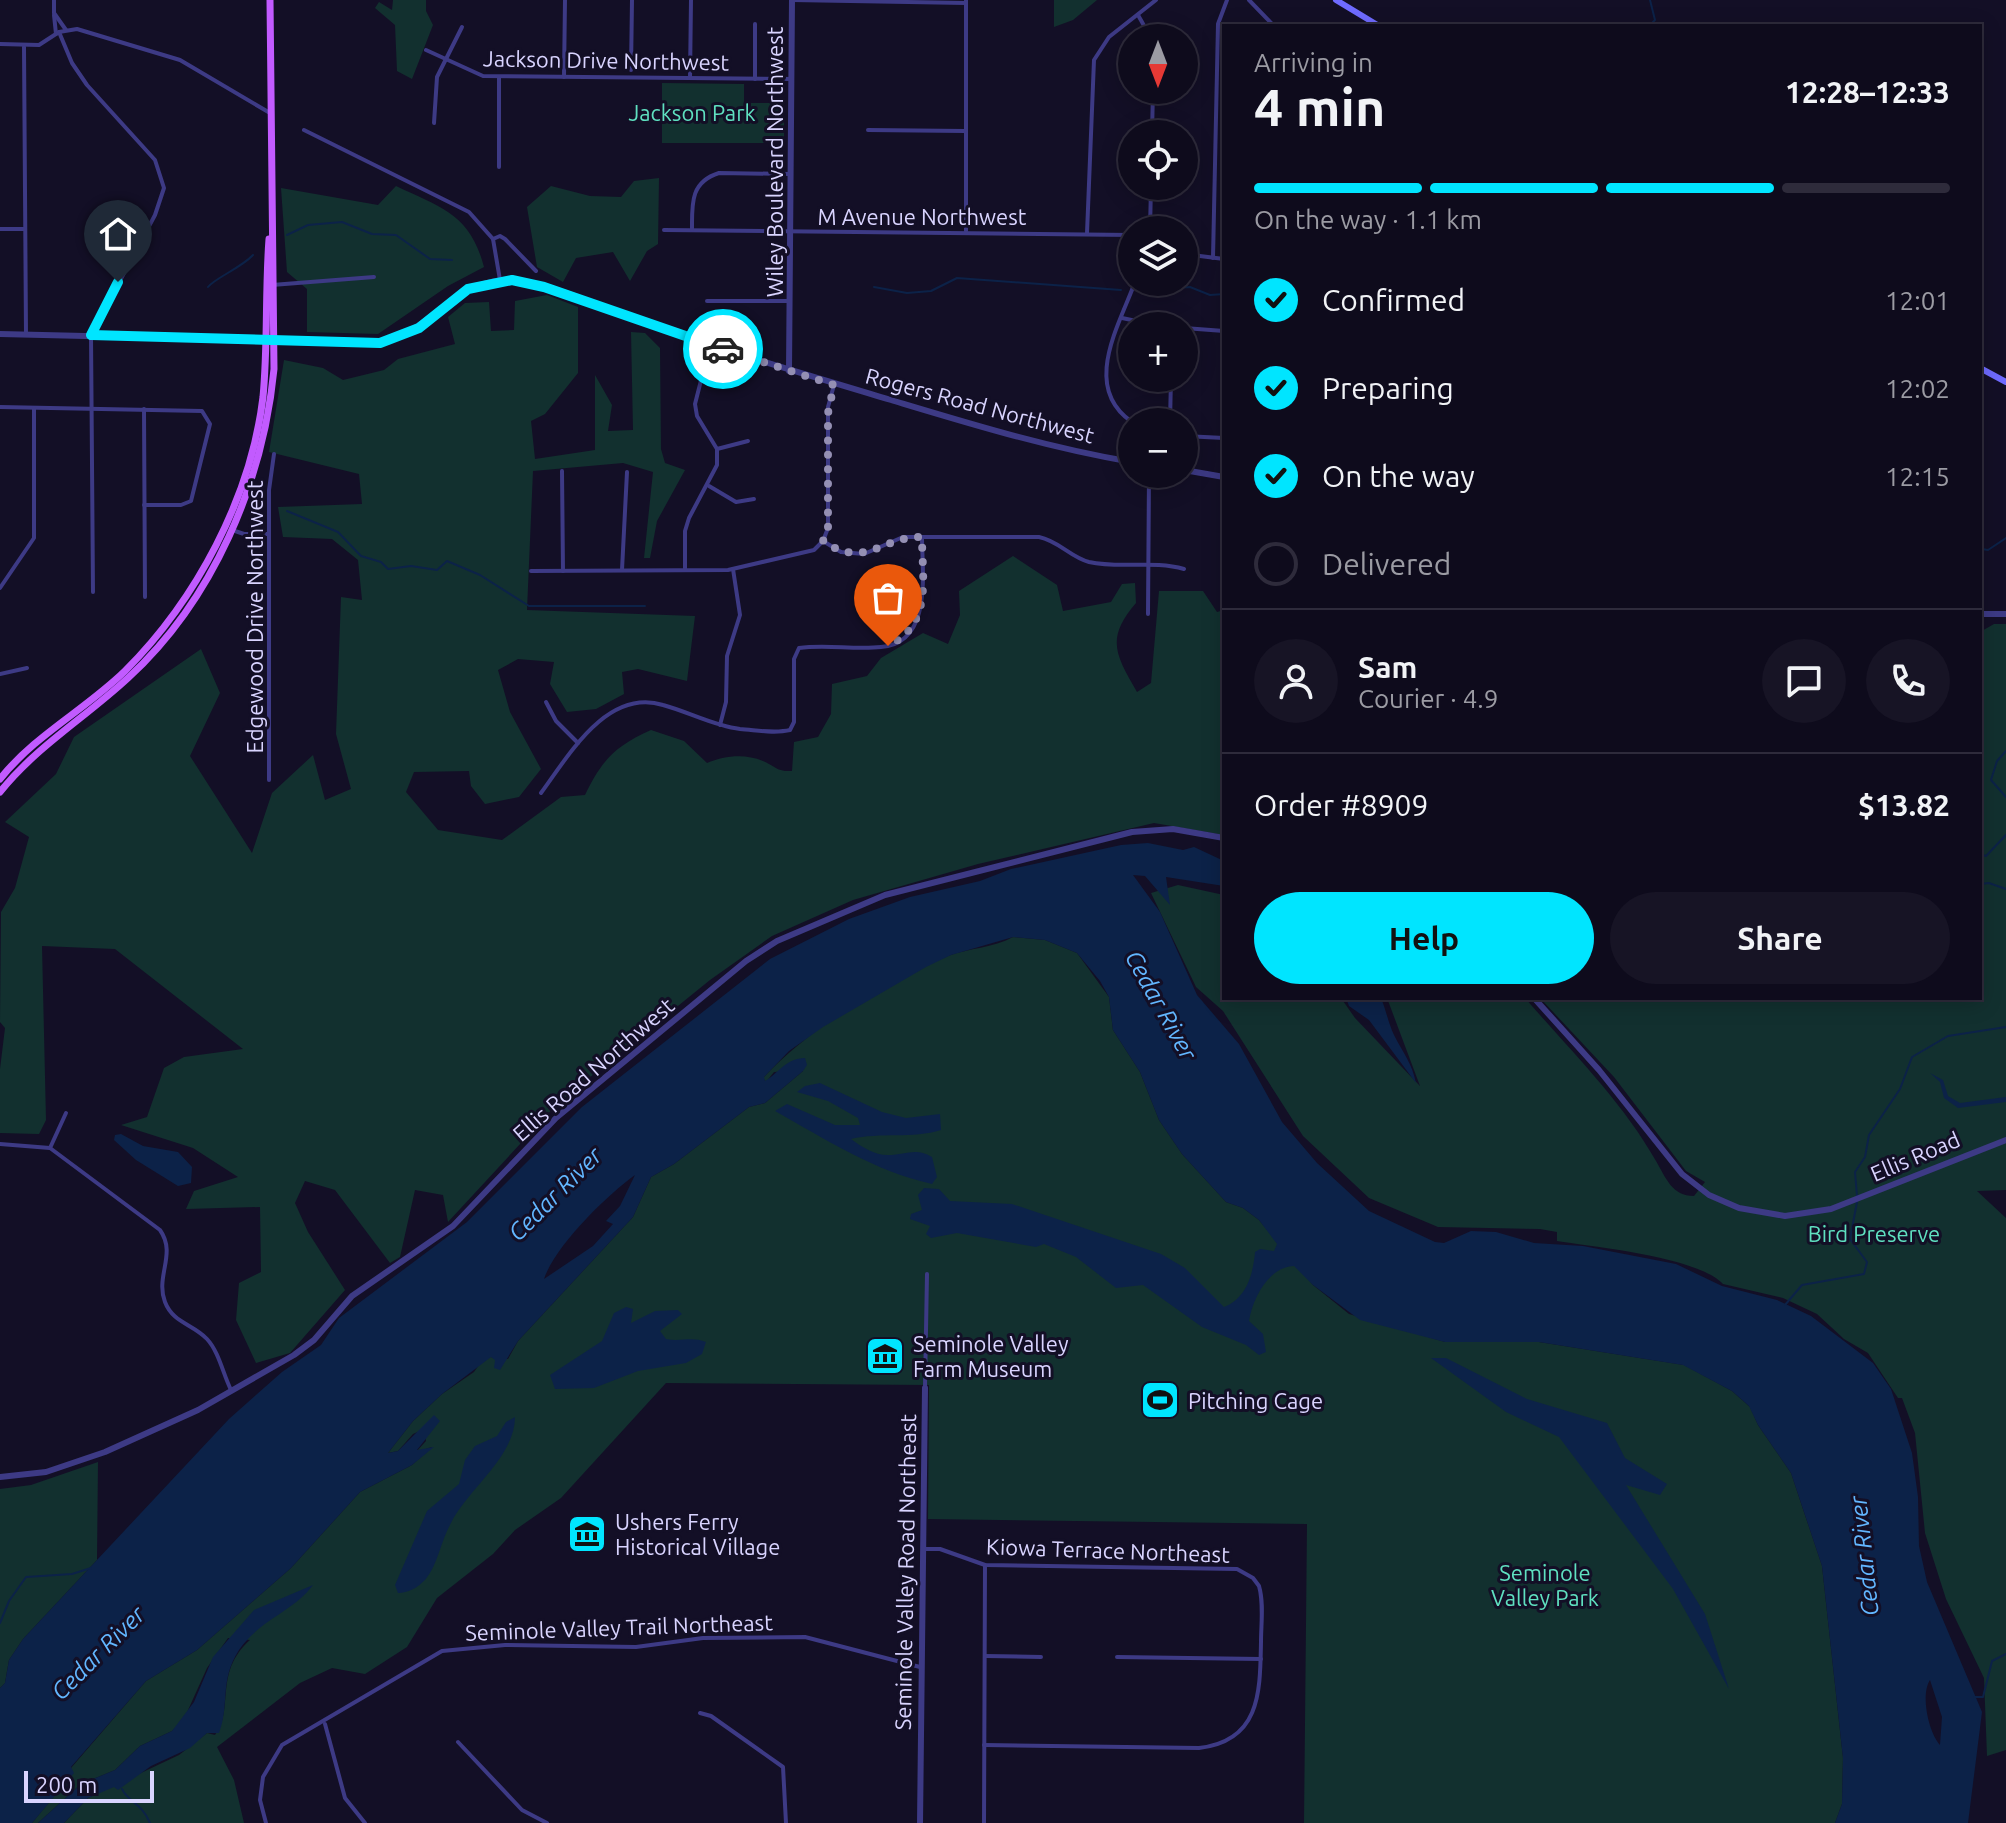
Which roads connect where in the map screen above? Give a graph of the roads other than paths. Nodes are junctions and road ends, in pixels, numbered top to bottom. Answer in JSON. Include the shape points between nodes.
{"nodes":[{"id":1,"x":54,"y":0,"type":"edge"},
{"id":2,"x":270,"y":0,"type":"edge"},
{"id":3,"x":565,"y":0,"type":"edge"},
{"id":4,"x":632,"y":0,"type":"edge"},
{"id":5,"x":691,"y":0,"type":"edge"},
{"id":6,"x":792,"y":0,"type":"edge"},
{"id":7,"x":1156,"y":0,"type":"edge"},
{"id":8,"x":1227,"y":0,"type":"edge"},
{"id":9,"x":1249,"y":0,"type":"edge"},
{"id":10,"x":1336,"y":0,"type":"edge"},
{"id":11,"x":966,"y":2,"type":"edge"},
{"id":12,"x":54,"y":13,"type":"junction"},
{"id":13,"x":1138,"y":15,"type":"junction"},
{"id":14,"x":755,"y":24,"type":"dead end"},
{"id":15,"x":1143,"y":24,"type":"edge"},
{"id":16,"x":1272,"y":24,"type":"edge"},
{"id":17,"x":1376,"y":24,"type":"edge"},
{"id":18,"x":462,"y":27,"type":"dead end"},
{"id":19,"x":66,"y":30,"type":"junction"},
{"id":20,"x":58,"y":33,"type":"junction"},
{"id":21,"x":0,"y":44,"type":"edge"},
{"id":22,"x":24,"y":47,"type":"junction"},
{"id":23,"x":426,"y":50,"type":"dead end"},
{"id":24,"x":445,"y":60,"type":"junction"},
{"id":25,"x":631,"y":70,"type":"dead end"},
{"id":26,"x":499,"y":77,"type":"junction"},
{"id":27,"x":564,"y":77,"type":"junction"},
{"id":28,"x":690,"y":78,"type":"junction"},
{"id":29,"x":755,"y":79,"type":"junction"},
{"id":30,"x":792,"y":79,"type":"junction"},
{"id":31,"x":271,"y":114,"type":"junction"},
{"id":32,"x":434,"y":123,"type":"dead end"},
{"id":33,"x":304,"y":130,"type":"dead end"},
{"id":34,"x":868,"y":130,"type":"dead end"},
{"id":35,"x":965,"y":131,"type":"junction"},
{"id":36,"x":499,"y":167,"type":"dead end"},
{"id":37,"x":792,"y":174,"type":"junction"},
{"id":38,"x":0,"y":229,"type":"edge"},
{"id":39,"x":25,"y":229,"type":"junction"},
{"id":40,"x":664,"y":230,"type":"dead end"},
{"id":41,"x":692,"y":230,"type":"junction"},
{"id":42,"x":792,"y":231,"type":"junction"},
{"id":43,"x":966,"y":231,"type":"junction"},
{"id":44,"x":1087,"y":233,"type":"junction"},
{"id":45,"x":1118,"y":234,"type":"edge"},
{"id":46,"x":493,"y":239,"type":"junction"},
{"id":47,"x":1198,"y":256,"type":"edge"},
{"id":48,"x":1213,"y":258,"type":"junction"},
{"id":49,"x":1222,"y":259,"type":"edge"},
{"id":50,"x":536,"y":271,"type":"dead end"},
{"id":51,"x":374,"y":277,"type":"dead end"},
{"id":52,"x":500,"y":280,"type":"junction"},
{"id":53,"x":269,"y":285,"type":"junction"},
{"id":54,"x":707,"y":301,"type":"dead end"},
{"id":55,"x":792,"y":301,"type":"junction"},
{"id":56,"x":1118,"y":329,"type":"edge"},
{"id":57,"x":1198,"y":329,"type":"edge"},
{"id":58,"x":1222,"y":331,"type":"edge"},
{"id":59,"x":0,"y":334,"type":"edge"},
{"id":60,"x":26,"y":334,"type":"junction"},
{"id":61,"x":91,"y":335,"type":"junction"},
{"id":62,"x":270,"y":338,"type":"junction"},
{"id":63,"x":710,"y":345,"type":"junction"},
{"id":64,"x":1982,"y":369,"type":"edge"},
{"id":65,"x":789,"y":371,"type":"junction"},
{"id":66,"x":2006,"y":382,"type":"edge"},
{"id":67,"x":834,"y":385,"type":"junction"},
{"id":68,"x":0,"y":407,"type":"edge"},
{"id":69,"x":34,"y":408,"type":"junction"},
{"id":70,"x":91,"y":408,"type":"junction"},
{"id":71,"x":144,"y":409,"type":"junction"},
{"id":72,"x":1118,"y":409,"type":"edge"},
{"id":73,"x":1198,"y":437,"type":"edge"},
{"id":74,"x":1222,"y":438,"type":"edge"},
{"id":75,"x":748,"y":441,"type":"dead end"},
{"id":76,"x":717,"y":449,"type":"junction"},
{"id":77,"x":274,"y":454,"type":"dead end"},
{"id":78,"x":1118,"y":459,"type":"edge"},
{"id":79,"x":562,"y":471,"type":"dead end"},
{"id":80,"x":627,"y":472,"type":"dead end"},
{"id":81,"x":1198,"y":472,"type":"edge"},
{"id":82,"x":1222,"y":477,"type":"edge"},
{"id":83,"x":709,"y":486,"type":"junction"},
{"id":84,"x":1149,"y":488,"type":"edge"},
{"id":85,"x":754,"y":499,"type":"dead end"},
{"id":86,"x":144,"y":505,"type":"junction"},
{"id":87,"x":227,"y":528,"type":"junction"},
{"id":88,"x":269,"y":534,"type":"junction"},
{"id":89,"x":922,"y":537,"type":"junction"},
{"id":90,"x":823,"y":541,"type":"junction"},
{"id":91,"x":1148,"y":563,"type":"junction"},
{"id":92,"x":733,"y":569,"type":"junction"},
{"id":93,"x":1184,"y":569,"type":"dead end"},
{"id":94,"x":622,"y":570,"type":"junction"},
{"id":95,"x":685,"y":570,"type":"junction"},
{"id":96,"x":531,"y":571,"type":"dead end"},
{"id":97,"x":563,"y":571,"type":"junction"},
{"id":98,"x":0,"y":588,"type":"edge"},
{"id":99,"x":93,"y":592,"type":"dead end"},
{"id":100,"x":145,"y":597,"type":"dead end"},
{"id":101,"x":1148,"y":614,"type":"dead end"},
{"id":102,"x":1982,"y":614,"type":"edge"},
{"id":103,"x":2006,"y":614,"type":"edge"},
{"id":104,"x":27,"y":668,"type":"dead end"},
{"id":105,"x":0,"y":674,"type":"edge"},
{"id":106,"x":546,"y":702,"type":"dead end"},
{"id":107,"x":720,"y":725,"type":"junction"},
{"id":108,"x":578,"y":743,"type":"junction"},
{"id":109,"x":0,"y":779,"type":"edge"},
{"id":110,"x":269,"y":780,"type":"dead end"},
{"id":111,"x":0,"y":792,"type":"edge"},
{"id":112,"x":541,"y":793,"type":"dead end"},
{"id":113,"x":1222,"y":838,"type":"edge"},
{"id":114,"x":1536,"y":1000,"type":"edge"},
{"id":115,"x":66,"y":1113,"type":"dead end"},
{"id":116,"x":2006,"y":1140,"type":"edge"},
{"id":117,"x":0,"y":1144,"type":"edge"},
{"id":118,"x":50,"y":1148,"type":"junction"},
{"id":119,"x":927,"y":1274,"type":"dead end"},
{"id":120,"x":925,"y":1388,"type":"joint"},
{"id":121,"x":231,"y":1390,"type":"junction"},
{"id":122,"x":0,"y":1477,"type":"edge"},
{"id":123,"x":923,"y":1549,"type":"junction"},
{"id":124,"x":985,"y":1565,"type":"junction"},
{"id":125,"x":985,"y":1656,"type":"junction"},
{"id":126,"x":1041,"y":1657,"type":"dead end"},
{"id":127,"x":1117,"y":1657,"type":"dead end"},
{"id":128,"x":1261,"y":1659,"type":"junction"},
{"id":129,"x":920,"y":1667,"type":"junction"},
{"id":130,"x":700,"y":1713,"type":"dead end"},
{"id":131,"x":325,"y":1723,"type":"junction"},
{"id":132,"x":458,"y":1742,"type":"dead end"},
{"id":133,"x":984,"y":1745,"type":"junction"},
{"id":134,"x":266,"y":1823,"type":"edge"},
{"id":135,"x":365,"y":1823,"type":"edge"},
{"id":136,"x":547,"y":1823,"type":"edge"},
{"id":137,"x":786,"y":1823,"type":"edge"},
{"id":138,"x":920,"y":1823,"type":"edge"},
{"id":139,"x":984,"y":1823,"type":"edge"}],
"edges":[{"from":1,"to":12,"type":"street"},
{"from":2,"to":31,"type":"main road"},
{"from":3,"to":27,"type":"street"},
{"from":4,"to":25,"type":"street"},
{"from":5,"to":28,"type":"street"},
{"from":6,"to":11,"type":"street"},
{"from":6,"to":30,"type":"street","name":"Wiley Boulevard Northwest"},
{"from":7,"to":13,"type":"street"},
{"from":8,"to":48,"type":"street","via":[[1218,24]]},
{"from":9,"to":16,"type":"street"},
{"from":10,"to":17,"type":"main road"},
{"from":11,"to":35,"type":"street"},
{"from":12,"to":19,"type":"street"},
{"from":12,"to":20,"type":"street"},
{"from":13,"to":15,"type":"street"},
{"from":13,"to":44,"type":"street","via":[[1102,45],[1091,69]]},
{"from":14,"to":29,"type":"street"},
{"from":18,"to":24,"type":"street"},
{"from":19,"to":20,"type":"street"},
{"from":19,"to":31,"type":"street","via":[[180,60]]},
{"from":20,"to":22,"type":"street"},
{"from":20,"to":61,"type":"street","via":[[87,85],[155,160],[164,188]]},
{"from":21,"to":22,"type":"street"},
{"from":22,"to":39,"type":"street"},
{"from":23,"to":24,"type":"street","name":"Jackson Drive Northwest"},
{"from":24,"to":26,"type":"street","name":"Jackson Drive Northwest","via":[[472,73]]},
{"from":24,"to":32,"type":"street","via":[[435,85]]},
{"from":26,"to":27,"type":"street","name":"Jackson Drive Northwest"},
{"from":26,"to":36,"type":"street"},
{"from":27,"to":28,"type":"street","name":"Jackson Drive Northwest"},
{"from":28,"to":29,"type":"street","name":"Jackson Drive Northwest"},
{"from":29,"to":30,"type":"street","name":"Jackson Drive Northwest"},
{"from":30,"to":37,"type":"street","name":"Wiley Boulevard Northwest"},
{"from":31,"to":53,"type":"main road"},
{"from":33,"to":46,"type":"street","via":[[469,212]]},
{"from":34,"to":35,"type":"street"},
{"from":35,"to":43,"type":"street"},
{"from":37,"to":41,"type":"street","via":[[708,177],[694,191]]},
{"from":37,"to":42,"type":"street","name":"Wiley Boulevard Northwest"},
{"from":38,"to":39,"type":"street"},
{"from":39,"to":60,"type":"street"},
{"from":40,"to":41,"type":"street","name":"M Avenue Northwest"},
{"from":41,"to":42,"type":"street","name":"M Avenue Northwest"},
{"from":42,"to":43,"type":"street","name":"M Avenue Northwest"},
{"from":42,"to":55,"type":"street","name":"Wiley Boulevard Northwest"},
{"from":43,"to":44,"type":"street","name":"M Avenue Northwest"},
{"from":44,"to":45,"type":"street","name":"M Avenue Northwest"},
{"from":46,"to":50,"type":"street","via":[[505,239]]},
{"from":46,"to":52,"type":"street"},
{"from":47,"to":48,"type":"street"},
{"from":48,"to":49,"type":"street"},
{"from":51,"to":53,"type":"street"},
{"from":52,"to":62,"type":"street","name":"Rogers Road Northwest","via":[[460,294],[419,328],[392,340],[368,344]]},
{"from":52,"to":63,"type":"street","name":"Rogers Road Northwest","via":[[544,287]]},
{"from":53,"to":62,"type":"main road"},
{"from":54,"to":55,"type":"street"},
{"from":55,"to":65,"type":"street","name":"Wiley Boulevard Northwest"},
{"from":56,"to":72,"type":"street","via":[[1105,381]]},
{"from":57,"to":58,"type":"street"},
{"from":59,"to":60,"type":"street","name":"Rogers Road Northwest"},
{"from":60,"to":61,"type":"street","name":"Rogers Road Northwest"},
{"from":61,"to":62,"type":"street","name":"Rogers Road Northwest"},
{"from":61,"to":70,"type":"street"},
{"from":62,"to":87,"type":"main road","via":[[271,391],[263,439]]},
{"from":63,"to":65,"type":"street","name":"Rogers Road Northwest"},
{"from":63,"to":76,"type":"street","via":[[695,404]]},
{"from":64,"to":66,"type":"main road"},
{"from":65,"to":67,"type":"street","name":"Rogers Road Northwest"},
{"from":67,"to":78,"type":"street","name":"Rogers Road Northwest","via":[[1043,446]]},
{"from":67,"to":90,"type":"street","via":[[828,407],[828,528]]},
{"from":68,"to":69,"type":"street"},
{"from":69,"to":70,"type":"street"},
{"from":69,"to":98,"type":"street","via":[[34,538]]},
{"from":70,"to":71,"type":"street"},
{"from":70,"to":99,"type":"street"},
{"from":71,"to":86,"type":"street"},
{"from":71,"to":86,"type":"street","via":[[198,410],[206,413],[210,424],[191,501]]},
{"from":73,"to":74,"type":"street"},
{"from":75,"to":76,"type":"street"},
{"from":76,"to":83,"type":"street"},
{"from":77,"to":88,"type":"street","name":"Edgewood Drive Northwest"},
{"from":79,"to":97,"type":"street"},
{"from":80,"to":94,"type":"street"},
{"from":81,"to":82,"type":"street"},
{"from":83,"to":85,"type":"street","via":[[736,502]]},
{"from":83,"to":95,"type":"street","via":[[685,531]]},
{"from":84,"to":91,"type":"street"},
{"from":86,"to":100,"type":"street"},
{"from":87,"to":88,"type":"street"},
{"from":87,"to":109,"type":"main road","via":[[194,585],[149,645]]},
{"from":87,"to":111,"type":"main road","via":[[201,588],[161,644]]},
{"from":88,"to":110,"type":"street","name":"Edgewood Drive Northwest"},
{"from":89,"to":90,"type":"street","via":[[893,539],[864,554],[841,552]]},
{"from":89,"to":91,"type":"street","via":[[1039,537],[1087,561]]},
{"from":89,"to":107,"type":"street","via":[[920,615],[911,629],[888,646],[806,647],[795,652],[790,730]]},
{"from":90,"to":92,"type":"street","via":[[809,552]]},
{"from":91,"to":93,"type":"street"},
{"from":91,"to":101,"type":"street"},
{"from":92,"to":95,"type":"street"},
{"from":92,"to":107,"type":"street","via":[[740,615],[727,656]]},
{"from":94,"to":95,"type":"street"},
{"from":94,"to":97,"type":"street"},
{"from":96,"to":97,"type":"street"},
{"from":102,"to":103,"type":"street"},
{"from":104,"to":105,"type":"street"},
{"from":106,"to":108,"type":"street"},
{"from":107,"to":108,"type":"street","via":[[641,702],[614,711]]},
{"from":108,"to":112,"type":"street"},
{"from":113,"to":121,"type":"street","name":"Ellis Road Northwest","via":[[1173,829],[1132,832],[885,895],[766,947],[556,1118],[453,1226],[352,1296],[305,1347]]},
{"from":114,"to":116,"type":"street","name":"Ellis Road","via":[[1682,1174],[1728,1205],[1762,1214],[1807,1215]]},
{"from":115,"to":118,"type":"street"},
{"from":117,"to":118,"type":"street"},
{"from":118,"to":121,"type":"street","via":[[160,1230],[169,1250],[161,1281],[168,1308],[213,1346]]},
{"from":119,"to":120,"type":"street","name":"Seminole Valley Road Northeast"},
{"from":120,"to":123,"type":"street","name":"Seminole Valley Road Northeast"},
{"from":121,"to":122,"type":"street","name":"Ellis Road Northwest","via":[[81,1461],[46,1472]]},
{"from":123,"to":124,"type":"street","name":"Kiowa Terrace Northeast","via":[[940,1549]]},
{"from":123,"to":129,"type":"street","name":"Seminole Valley Road Northeast"},
{"from":124,"to":125,"type":"street"},
{"from":124,"to":128,"type":"street","name":"Kiowa Terrace Northeast","via":[[1237,1569],[1253,1578],[1261,1594]]},
{"from":125,"to":126,"type":"street"},
{"from":125,"to":133,"type":"street"},
{"from":127,"to":128,"type":"street"},
{"from":128,"to":133,"type":"street","via":[[1260,1691],[1252,1716],[1228,1739],[1209,1747]]},
{"from":129,"to":131,"type":"street","name":"Seminole Valley Trail Northeast","via":[[805,1637],[703,1638],[636,1647],[480,1646],[442,1651]]},
{"from":129,"to":138,"type":"street","name":"Seminole Valley Road Northeast"},
{"from":130,"to":137,"type":"street","via":[[783,1767]]},
{"from":131,"to":134,"type":"street","name":"Seminole Valley Trail Northeast","via":[[295,1735],[271,1759],[260,1800]]},
{"from":131,"to":135,"type":"street","via":[[345,1798]]},
{"from":132,"to":136,"type":"street","via":[[522,1810]]},
{"from":133,"to":139,"type":"street"}]}
